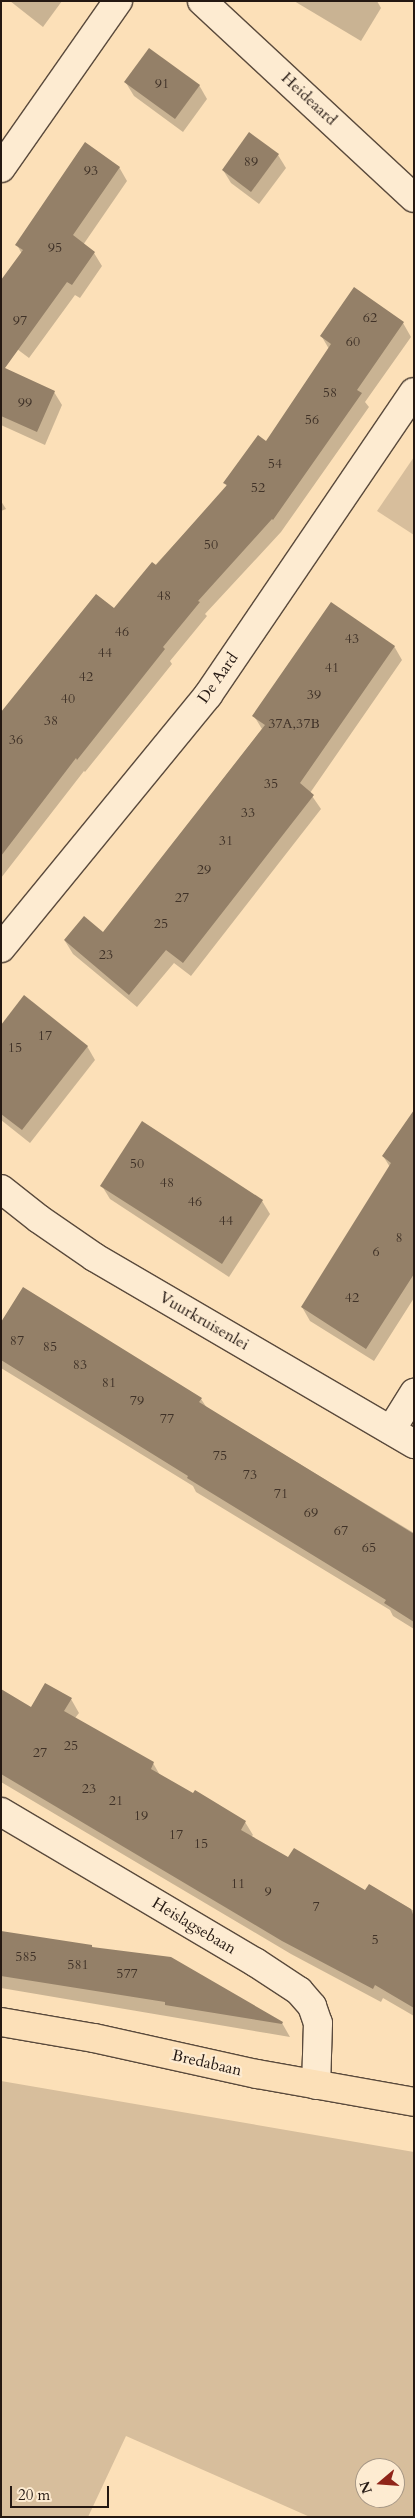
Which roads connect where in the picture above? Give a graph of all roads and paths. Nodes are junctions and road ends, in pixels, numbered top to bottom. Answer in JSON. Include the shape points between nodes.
{"nodes":[{"id":1,"x":118,"y":1,"type":"edge"},
{"id":2,"x":202,"y":1,"type":"edge"},
{"id":3,"x":1,"y":168,"type":"edge"},
{"id":4,"x":414,"y":198,"type":"edge"},
{"id":5,"x":414,"y":392,"type":"edge"},
{"id":6,"x":1,"y":948,"type":"edge"},
{"id":7,"x":1,"y":1188,"type":"edge"},
{"id":8,"x":414,"y":1393,"type":"edge"},
{"id":9,"x":402,"y":1437,"type":"edge"},
{"id":10,"x":1,"y":1812,"type":"edge"},
{"id":11,"x":1,"y":2022,"type":"edge"},
{"id":12,"x":316,"y":2085,"type":"junction"},
{"id":13,"x":414,"y":2102,"type":"edge"}],
"edges":[{"from":1,"to":3,"type":"street"},
{"from":2,"to":4,"type":"street","name":"Heideaard"},
{"from":5,"to":6,"type":"street","name":"De Aard","via":[[208,695]]},
{"from":7,"to":9,"type":"street","name":"Vuurkruisenlei","via":[[94,1257]]},
{"from":8,"to":9,"type":"street"},
{"from":10,"to":12,"type":"street","name":"Heislagsebaan","via":[[255,1962],[299,1992],[312,2006],[318,2023]]},
{"from":11,"to":12,"type":"main road","name":"Bredabaan","via":[[94,2038]]},
{"from":12,"to":13,"type":"main road","name":"Bredabaan"}]}
